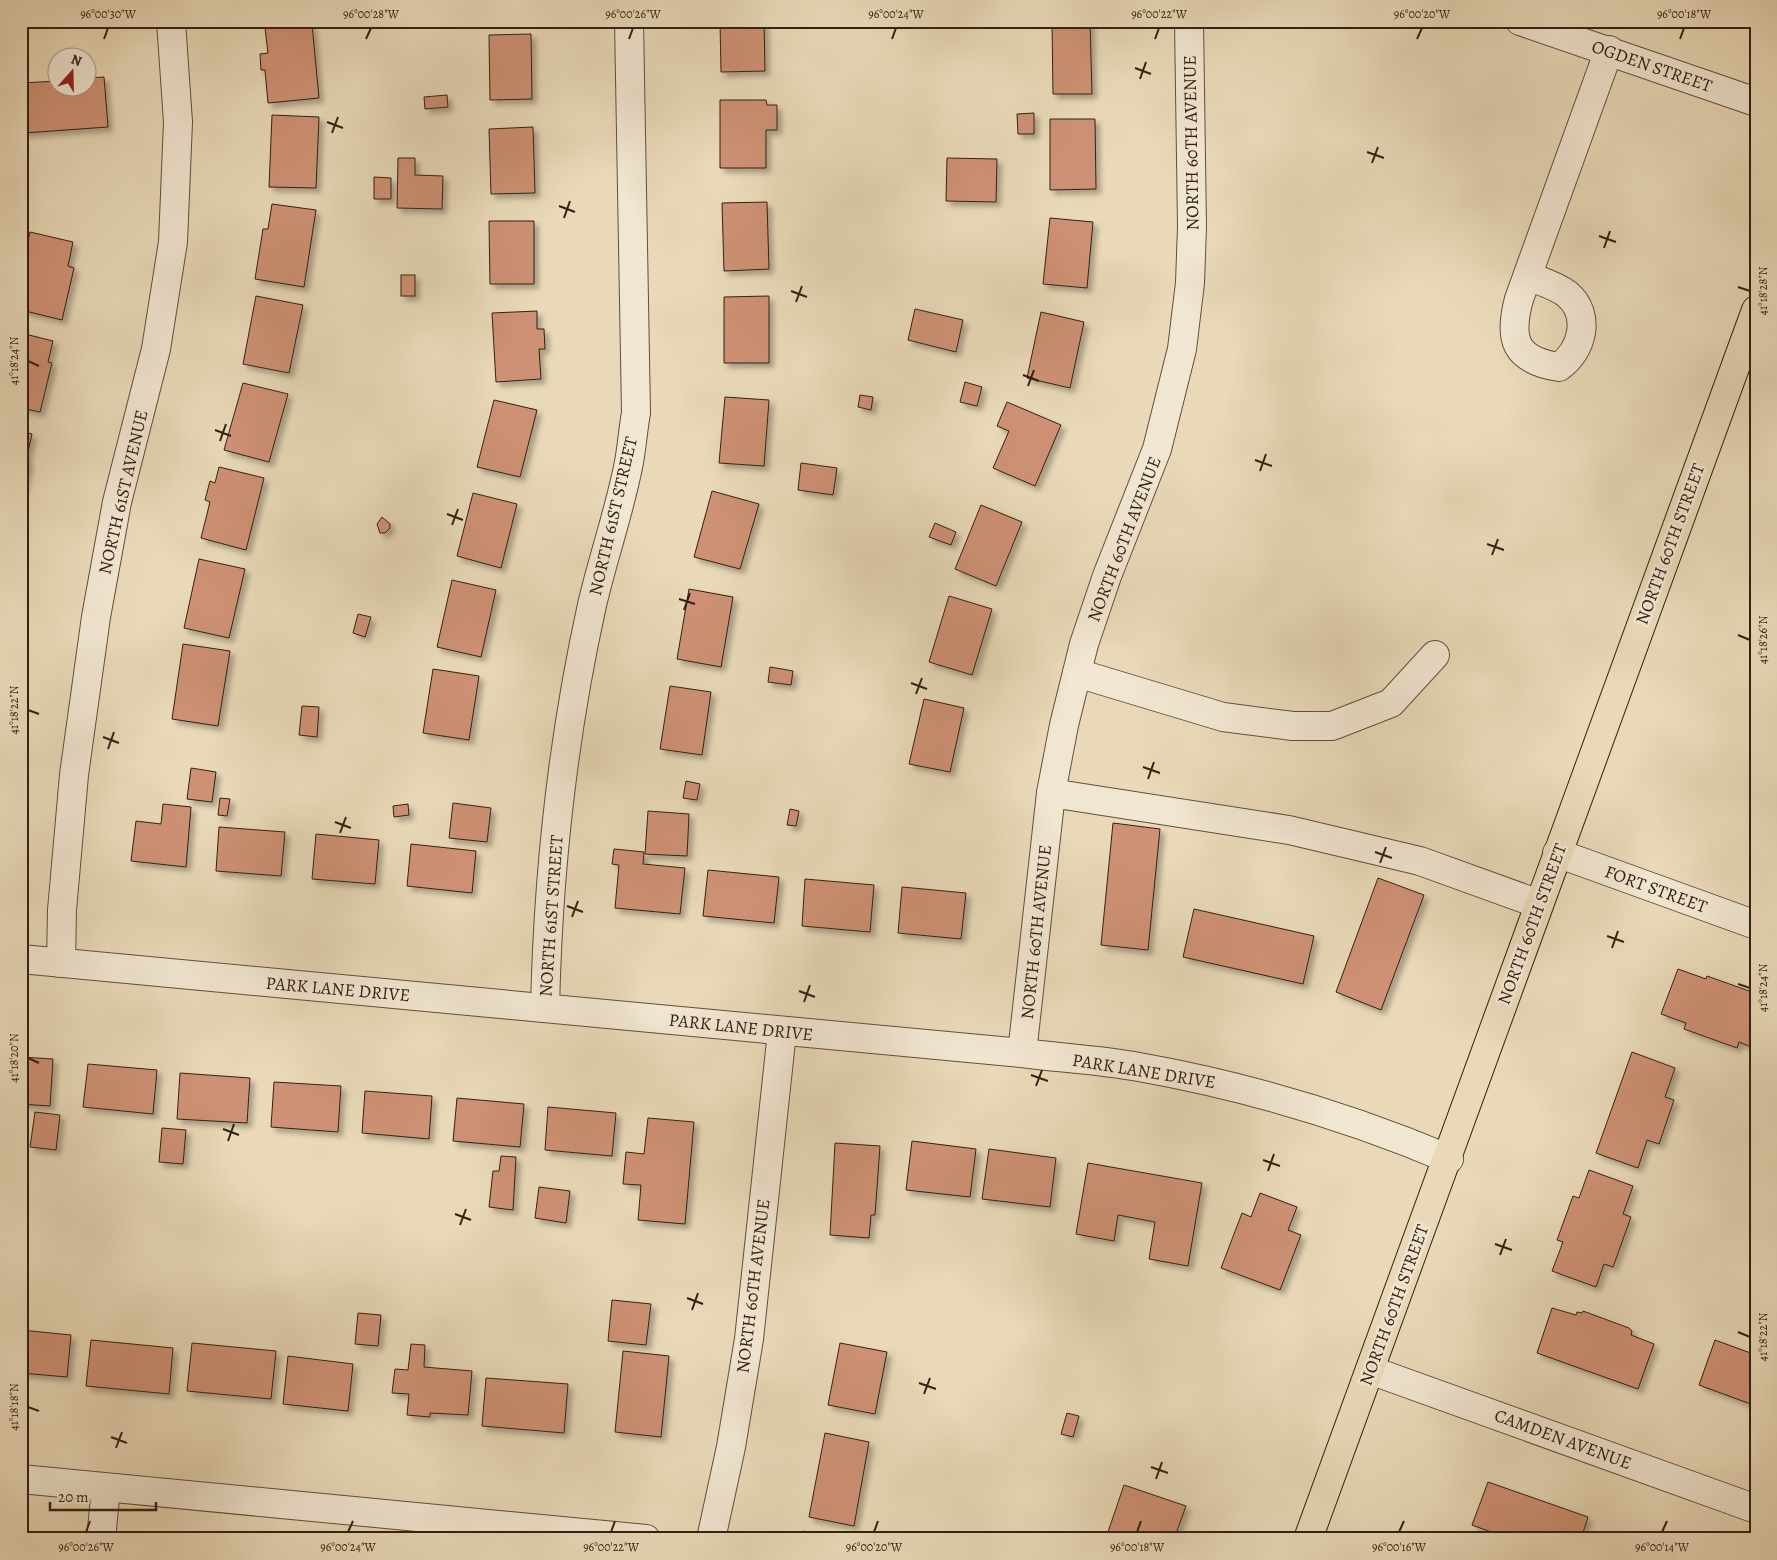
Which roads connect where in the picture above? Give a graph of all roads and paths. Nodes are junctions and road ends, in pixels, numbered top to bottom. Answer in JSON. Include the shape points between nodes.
{"nodes":[{"id":1,"x":171,"y":21,"type":"edge"},
{"id":2,"x":629,"y":21,"type":"edge"},
{"id":3,"x":1190,"y":21,"type":"edge"},
{"id":4,"x":1520,"y":21,"type":"edge"},
{"id":5,"x":1608,"y":50,"type":"junction"},
{"id":6,"x":1756,"y":102,"type":"edge"},
{"id":7,"x":1528,"y":276,"type":"dead end"},
{"id":8,"x":1756,"y":310,"type":"edge"},
{"id":9,"x":1435,"y":655,"type":"dead end"},
{"id":10,"x":1077,"y":673,"type":"junction"},
{"id":11,"x":1051,"y":793,"type":"junction"},
{"id":12,"x":1557,"y":853,"type":"junction"},
{"id":13,"x":1539,"y":904,"type":"junction"},
{"id":14,"x":1756,"y":925,"type":"edge"},
{"id":15,"x":21,"y":959,"type":"edge"},
{"id":16,"x":61,"y":962,"type":"junction"},
{"id":17,"x":545,"y":1008,"type":"junction"},
{"id":18,"x":782,"y":1032,"type":"junction"},
{"id":19,"x":1022,"y":1053,"type":"junction"},
{"id":20,"x":1449,"y":1159,"type":"junction"},
{"id":21,"x":1370,"y":1370,"type":"junction"},
{"id":22,"x":21,"y":1479,"type":"edge"},
{"id":23,"x":106,"y":1488,"type":"junction"},
{"id":24,"x":1756,"y":1509,"type":"edge"},
{"id":25,"x":101,"y":1539,"type":"edge"},
{"id":26,"x":646,"y":1539,"type":"edge"},
{"id":27,"x":711,"y":1539,"type":"edge"},
{"id":28,"x":1308,"y":1539,"type":"edge"}],
"edges":[{"from":1,"to":16,"type":"street","name":"NORTH 61ST AVENUE","via":[[178,122],[173,242],[156,349],[117,502],[96,617],[74,775],[62,910]]},
{"from":2,"to":17,"type":"street","name":"NORTH 61ST STREET","via":[[636,413],[629,463],[592,606],[569,731],[554,862]]},
{"from":3,"to":10,"type":"street","name":"NORTH 60TH AVENUE","via":[[1192,227],[1182,349],[1157,449],[1107,576]]},
{"from":4,"to":5,"type":"street","name":"OGDEN STREET"},
{"from":5,"to":6,"type":"street","name":"OGDEN STREET"},
{"from":5,"to":7,"type":"street"},
{"from":8,"to":12,"type":"main road","name":"NORTH 60TH STREET"},
{"from":9,"to":10,"type":"street","via":[[1391,703],[1332,726],[1293,726],[1223,717]]},
{"from":10,"to":11,"type":"street","name":"NORTH 60TH AVENUE"},
{"from":11,"to":13,"type":"street","via":[[1288,830],[1420,861]]},
{"from":11,"to":19,"type":"street","name":"NORTH 60TH AVENUE"},
{"from":12,"to":13,"type":"main road","name":"NORTH 60TH STREET"},
{"from":12,"to":14,"type":"street","name":"FORT STREET"},
{"from":13,"to":20,"type":"main road","name":"NORTH 60TH STREET"},
{"from":15,"to":16,"type":"street","name":"PARK LANE DRIVE"},
{"from":16,"to":17,"type":"street","name":"PARK LANE DRIVE"},
{"from":17,"to":18,"type":"street","name":"PARK LANE DRIVE"},
{"from":18,"to":19,"type":"street","name":"PARK LANE DRIVE"},
{"from":18,"to":27,"type":"street","name":"NORTH 60TH AVENUE","via":[[749,1339]]},
{"from":19,"to":20,"type":"street","name":"PARK LANE DRIVE","via":[[1138,1067],[1226,1085],[1388,1133]]},
{"from":20,"to":21,"type":"main road","name":"NORTH 60TH STREET"},
{"from":21,"to":24,"type":"street","name":"CAMDEN AVENUE"},
{"from":21,"to":28,"type":"main road","name":"NORTH 60TH STREET"},
{"from":22,"to":23,"type":"street"},
{"from":23,"to":25,"type":"street"},
{"from":23,"to":26,"type":"street"}]}
